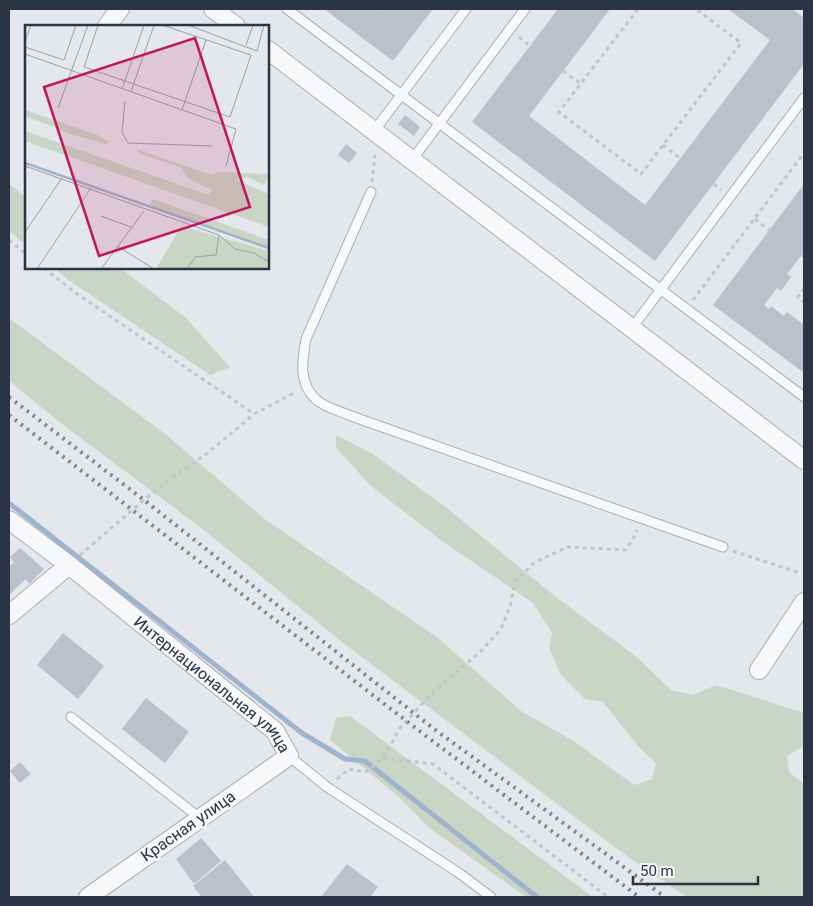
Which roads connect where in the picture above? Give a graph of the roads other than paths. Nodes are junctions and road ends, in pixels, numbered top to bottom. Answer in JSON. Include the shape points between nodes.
{"nodes":[{"id":1,"x":120,"y":9,"type":"edge"},
{"id":2,"x":213,"y":9,"type":"edge"},
{"id":3,"x":287,"y":9,"type":"edge"},
{"id":4,"x":466,"y":9,"type":"edge"},
{"id":5,"x":525,"y":9,"type":"edge"},
{"id":6,"x":108,"y":25,"type":"edge"},
{"id":7,"x":235,"y":25,"type":"edge"},
{"id":8,"x":269,"y":51,"type":"edge"},
{"id":9,"x":402,"y":95,"type":"junction"},
{"id":10,"x":804,"y":98,"type":"edge"},
{"id":11,"x":439,"y":123,"type":"junction"},
{"id":12,"x":374,"y":131,"type":"junction"},
{"id":13,"x":412,"y":160,"type":"junction"},
{"id":14,"x":371,"y":192,"type":"road end"},
{"id":15,"x":661,"y":289,"type":"junction"},
{"id":16,"x":632,"y":328,"type":"junction"},
{"id":17,"x":804,"y":397,"type":"edge"},
{"id":18,"x":804,"y":460,"type":"edge"},
{"id":19,"x":9,"y":520,"type":"edge"},
{"id":20,"x":722,"y":547,"type":"road end"},
{"id":21,"x":69,"y":565,"type":"junction"},
{"id":22,"x":804,"y":602,"type":"edge"},
{"id":23,"x":9,"y":615,"type":"edge"},
{"id":24,"x":759,"y":670,"type":"dead end"},
{"id":25,"x":71,"y":717,"type":"dead end"},
{"id":26,"x":289,"y":756,"type":"junction"},
{"id":27,"x":201,"y":818,"type":"junction"},
{"id":28,"x":100,"y":894,"type":"edge"},
{"id":29,"x":491,"y":897,"type":"edge"}],
"edges":[{"from":1,"to":6,"type":"street"},
{"from":2,"to":7,"type":"street"},
{"from":3,"to":9,"type":"lane"},
{"from":4,"to":9,"type":"lane"},
{"from":5,"to":11,"type":"lane"},
{"from":8,"to":12,"type":"street"},
{"from":9,"to":11,"type":"lane"},
{"from":9,"to":12,"type":"lane"},
{"from":10,"to":15,"type":"lane"},
{"from":11,"to":13,"type":"lane"},
{"from":11,"to":15,"type":"lane"},
{"from":12,"to":13,"type":"street"},
{"from":13,"to":16,"type":"street"},
{"from":14,"to":20,"type":"lane","via":[[306,338],[302,360],[305,387],[319,401],[350,416]]},
{"from":15,"to":16,"type":"lane"},
{"from":15,"to":17,"type":"lane"},
{"from":16,"to":18,"type":"street"},
{"from":19,"to":21,"type":"street","name":"Интернациональная улица"},
{"from":21,"to":23,"type":"street"},
{"from":21,"to":26,"type":"street","name":"Интернациональная улица","via":[[275,731]]},
{"from":22,"to":24,"type":"street"},
{"from":25,"to":27,"type":"lane"},
{"from":26,"to":27,"type":"street","name":"Красная улица"},
{"from":26,"to":29,"type":"lane","name":"Интернациональная улица","via":[[326,787]]},
{"from":27,"to":28,"type":"street","name":"Красная улица"}]}
